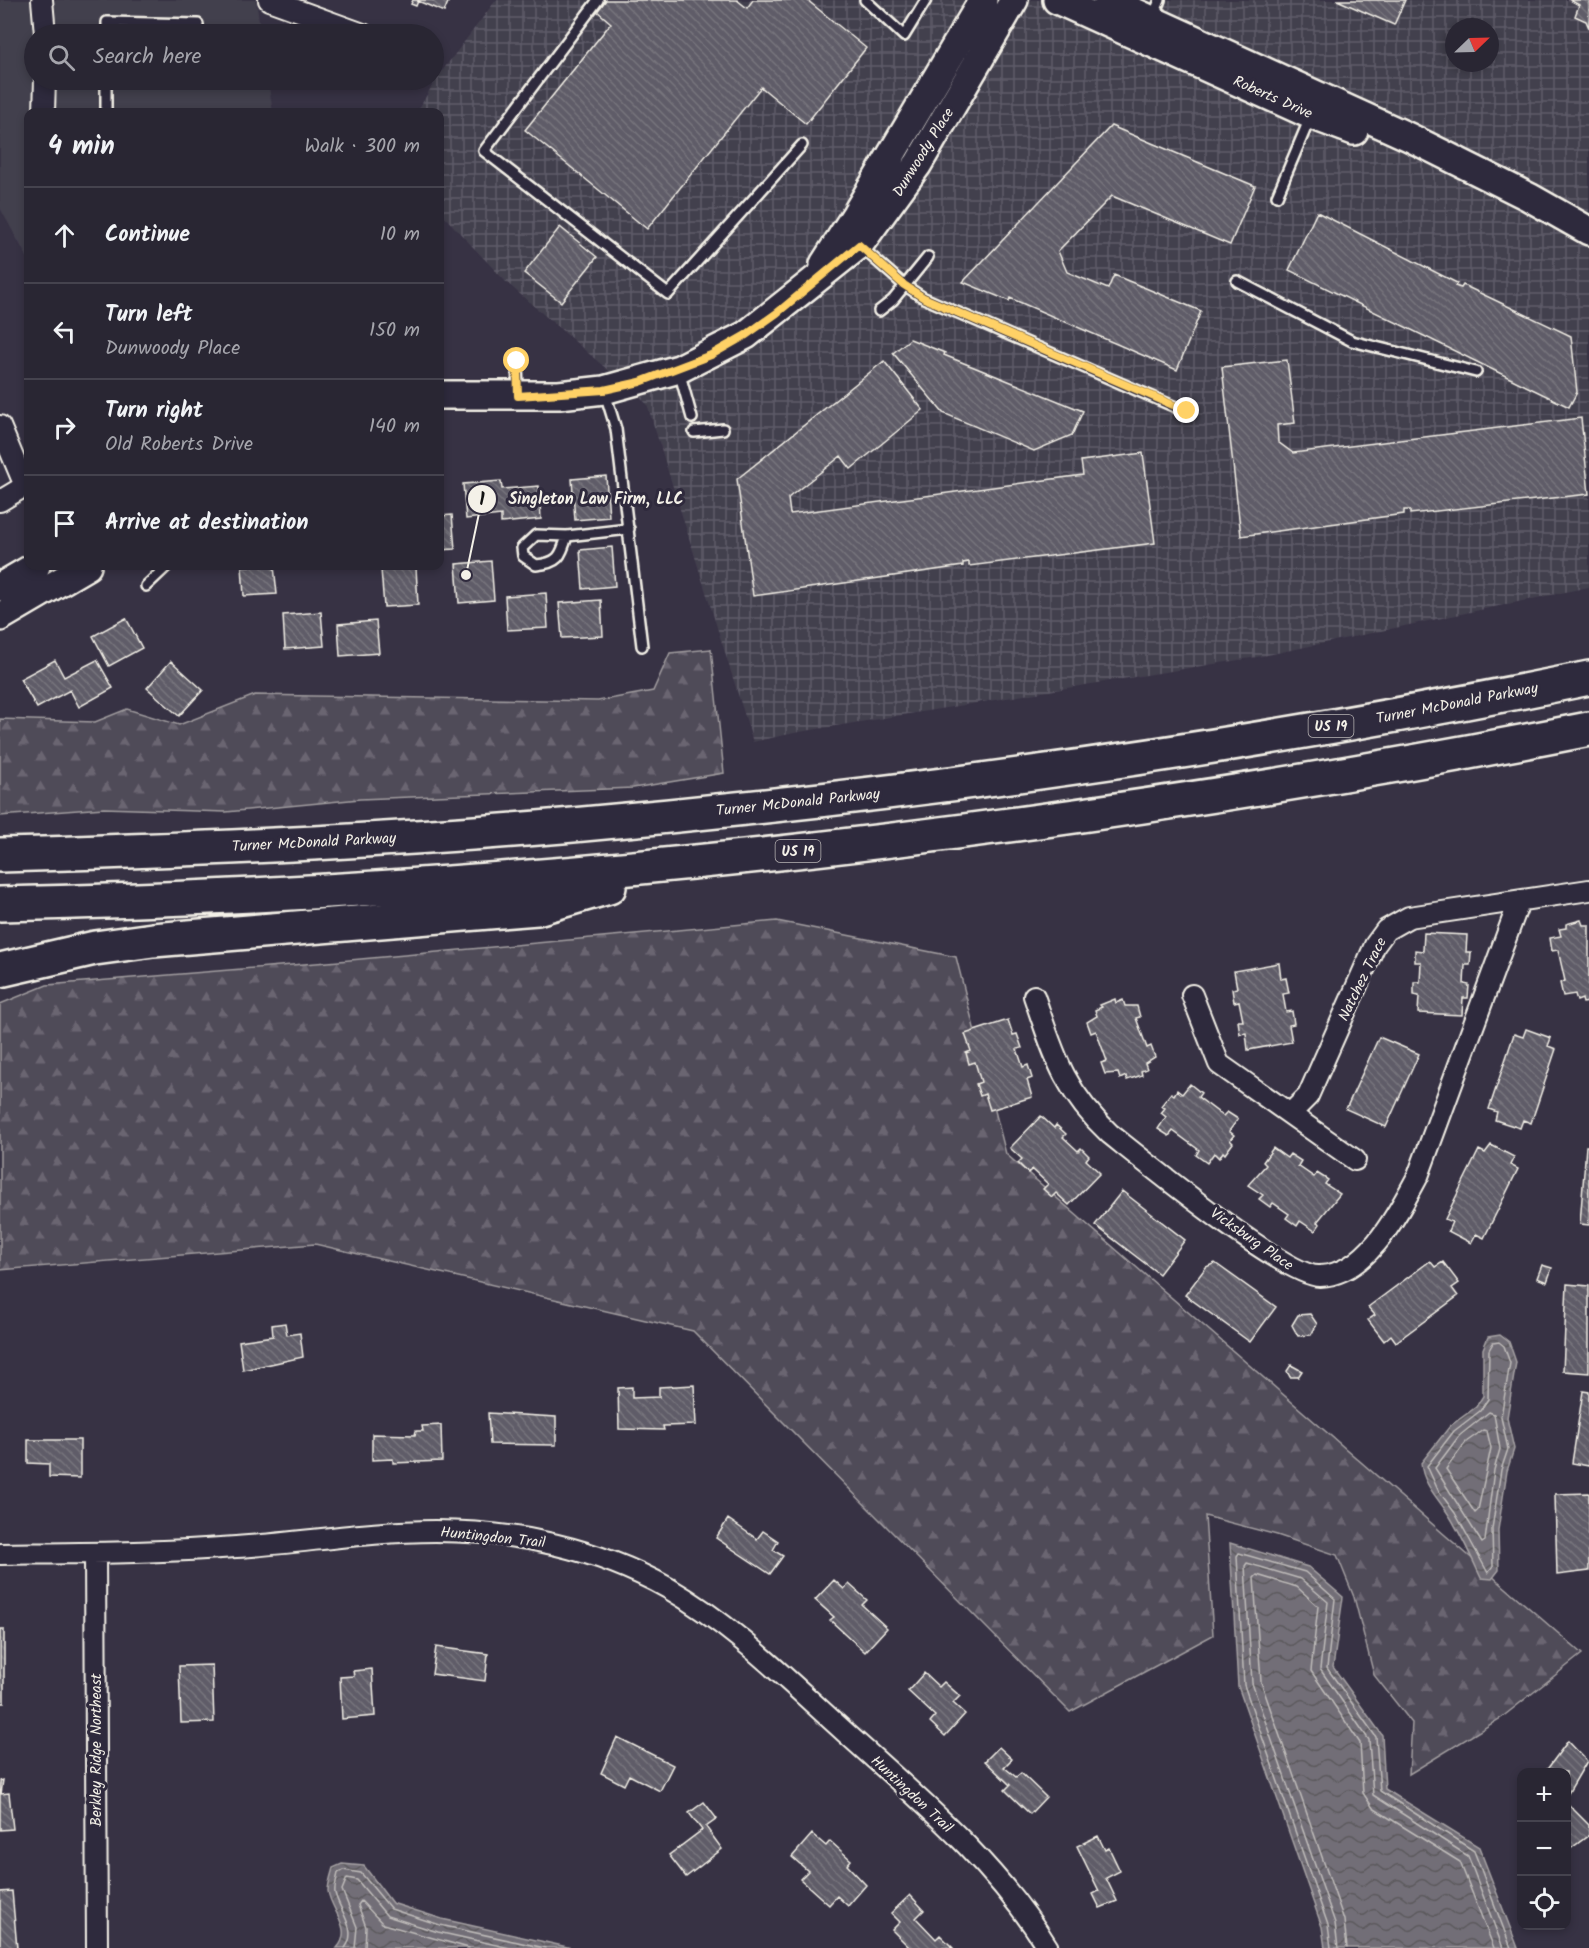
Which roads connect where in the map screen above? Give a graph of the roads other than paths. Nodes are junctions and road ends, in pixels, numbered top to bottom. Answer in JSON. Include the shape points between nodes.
{"nodes":[{"id":1,"x":42,"y":0,"type":"edge"},
{"id":2,"x":269,"y":0,"type":"edge"},
{"id":3,"x":598,"y":0,"type":"edge"},
{"id":4,"x":865,"y":0,"type":"edge"},
{"id":5,"x":926,"y":0,"type":"edge"},
{"id":6,"x":983,"y":0,"type":"edge"},
{"id":7,"x":1014,"y":0,"type":"edge"},
{"id":8,"x":1057,"y":0,"type":"edge"},
{"id":9,"x":1108,"y":0,"type":"edge"},
{"id":10,"x":1156,"y":10,"type":"edge"},
{"id":11,"x":44,"y":24,"type":"edge"},
{"id":12,"x":107,"y":24,"type":"edge"},
{"id":13,"x":198,"y":24,"type":"edge"},
{"id":14,"x":335,"y":24,"type":"edge"},
{"id":15,"x":45,"y":90,"type":"edge"},
{"id":16,"x":106,"y":90,"type":"edge"},
{"id":17,"x":1315,"y":106,"type":"junction"},
{"id":18,"x":44,"y":108,"type":"edge"},
{"id":19,"x":106,"y":108,"type":"edge"},
{"id":20,"x":802,"y":145,"type":"dead end"},
{"id":21,"x":1277,"y":196,"type":"dead end"},
{"id":22,"x":1588,"y":229,"type":"edge"},
{"id":23,"x":859,"y":245,"type":"junction"},
{"id":24,"x":928,"y":257,"type":"dead end"},
{"id":25,"x":1237,"y":281,"type":"dead end"},
{"id":26,"x":810,"y":284,"type":"junction"},
{"id":27,"x":904,"y":285,"type":"junction"},
{"id":28,"x":879,"y":311,"type":"dead end"},
{"id":29,"x":517,"y":361,"type":"dead end"},
{"id":30,"x":678,"y":369,"type":"junction"},
{"id":31,"x":1476,"y":372,"type":"dead end"},
{"id":32,"x":604,"y":390,"type":"junction"},
{"id":33,"x":444,"y":395,"type":"edge"},
{"id":34,"x":518,"y":396,"type":"junction"},
{"id":35,"x":1187,"y":411,"type":"dead end"},
{"id":36,"x":692,"y":418,"type":"dead end"},
{"id":37,"x":0,"y":426,"type":"edge"},
{"id":38,"x":723,"y":429,"type":"dead end"},
{"id":39,"x":694,"y":432,"type":"dead end"},
{"id":40,"x":24,"y":484,"type":"edge"},
{"id":41,"x":24,"y":487,"type":"edge"},
{"id":42,"x":0,"y":501,"type":"edge"},
{"id":43,"x":628,"y":529,"type":"junction"},
{"id":44,"x":567,"y":536,"type":"junction"},
{"id":45,"x":29,"y":570,"type":"edge"},
{"id":46,"x":80,"y":570,"type":"edge"},
{"id":47,"x":166,"y":570,"type":"edge"},
{"id":48,"x":146,"y":586,"type":"dead end"},
{"id":49,"x":0,"y":587,"type":"edge"},
{"id":50,"x":0,"y":617,"type":"edge"},
{"id":51,"x":642,"y":646,"type":"dead end"},
{"id":52,"x":1589,"y":678,"type":"edge"},
{"id":53,"x":1589,"y":729,"type":"edge"},
{"id":54,"x":0,"y":855,"type":"edge"},
{"id":55,"x":685,"y":865,"type":"junction"},
{"id":56,"x":1589,"y":890,"type":"edge"},
{"id":57,"x":1519,"y":902,"type":"junction"},
{"id":58,"x":0,"y":904,"type":"edge"},
{"id":59,"x":0,"y":970,"type":"edge"},
{"id":60,"x":1192,"y":995,"type":"dead end"},
{"id":61,"x":1034,"y":996,"type":"dead end"},
{"id":62,"x":1290,"y":1114,"type":"junction"},
{"id":63,"x":1355,"y":1160,"type":"dead end"},
{"id":64,"x":95,"y":1553,"type":"junction"},
{"id":65,"x":0,"y":1554,"type":"edge"},
{"id":66,"x":97,"y":1948,"type":"edge"},
{"id":67,"x":1048,"y":1948,"type":"edge"}],
"edges":[{"from":1,"to":11,"type":"street"},
{"from":2,"to":14,"type":"street"},
{"from":3,"to":20,"type":"lane","via":[[484,151],[668,294]]},
{"from":4,"to":5,"type":"lane","via":[[904,36]]},
{"from":6,"to":26,"type":"street","name":"Dunwoody Place"},
{"from":7,"to":23,"type":"street","name":"Dunwoody Place","via":[[918,164]]},
{"from":8,"to":17,"type":"street","name":"Roberts Drive"},
{"from":9,"to":10,"type":"street","name":"Roberts Drive"},
{"from":10,"to":17,"type":"street","name":"Roberts Drive"},
{"from":12,"to":13,"type":"lane"},
{"from":15,"to":18,"type":"street"},
{"from":16,"to":19,"type":"lane"},
{"from":17,"to":21,"type":"lane"},
{"from":17,"to":22,"type":"street","name":"Roberts Drive","via":[[1409,137]]},
{"from":23,"to":26,"type":"street","name":"Dunwoody Place"},
{"from":23,"to":27,"type":"lane"},
{"from":24,"to":27,"type":"lane"},
{"from":25,"to":31,"type":"lane","via":[[1352,341]]},
{"from":26,"to":30,"type":"street","name":"Dunwoody Place","via":[[746,335]]},
{"from":27,"to":28,"type":"lane"},
{"from":27,"to":35,"type":"lane","via":[[946,309]]},
{"from":29,"to":34,"type":"lane"},
{"from":30,"to":32,"type":"street","name":"Dunwoody Place"},
{"from":30,"to":36,"type":"lane"},
{"from":32,"to":34,"type":"street","name":"Dunwoody Place"},
{"from":32,"to":43,"type":"lane","via":[[616,429]]},
{"from":33,"to":34,"type":"street","name":"Dunwoody Place"},
{"from":37,"to":40,"type":"street"},
{"from":38,"to":39,"type":"lane"},
{"from":41,"to":42,"type":"street"},
{"from":43,"to":44,"type":"lane"},
{"from":43,"to":51,"type":"lane"},
{"from":44,"to":44,"type":"lane","via":[[536,534],[522,548],[523,556],[536,566],[553,564],[561,556]]},
{"from":45,"to":49,"type":"street"},
{"from":46,"to":50,"type":"street"},
{"from":47,"to":48,"type":"lane"},
{"from":52,"to":54,"type":"highway","name":"Turner McDonald Parkway","number":"US 19","via":[[1207,748],[784,804],[409,837]]},
{"from":53,"to":55,"type":"highway","number":"US 19","via":[[1317,780],[1120,811]]},
{"from":55,"to":58,"type":"highway","number":"US 19","via":[[366,890]]},
{"from":55,"to":59,"type":"highway","via":[[537,908],[153,940],[72,952]]},
{"from":56,"to":57,"type":"street","name":"Natchez Trace"},
{"from":57,"to":61,"type":"street","name":"Vicksburg Place","via":[[1418,1176],[1377,1241],[1360,1260],[1320,1276],[1303,1274],[1257,1245],[1110,1134],[1088,1113],[1060,1070]]},
{"from":57,"to":62,"type":"street","name":"Natchez Trace","via":[[1409,917],[1386,930],[1375,945],[1308,1096]]},
{"from":60,"to":62,"type":"street","via":[[1218,1064]]},
{"from":62,"to":63,"type":"street"},
{"from":64,"to":65,"type":"street","name":"Huntingdon Trail"},
{"from":64,"to":66,"type":"street","name":"Berkley Ridge Northeast"},
{"from":64,"to":67,"type":"street","name":"Huntingdon Trail","via":[[237,1547],[435,1531],[546,1542],[623,1567],[705,1610],[789,1682],[937,1815],[988,1867]]}]}
